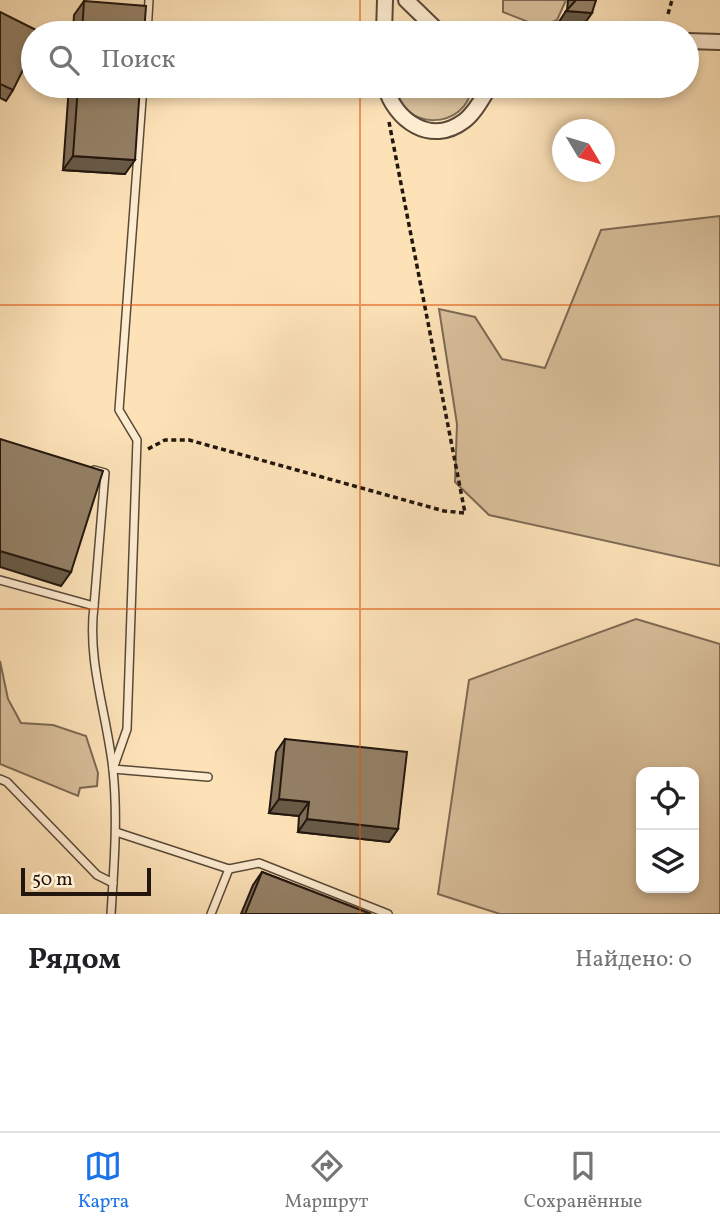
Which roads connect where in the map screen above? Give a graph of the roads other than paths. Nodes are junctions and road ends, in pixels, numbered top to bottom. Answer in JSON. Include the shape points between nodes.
{"nodes":[{"id":1,"x":149,"y":0,"type":"edge"},
{"id":2,"x":385,"y":0,"type":"edge"},
{"id":3,"x":406,"y":0,"type":"edge"},
{"id":4,"x":148,"y":21,"type":"edge"},
{"id":5,"x":384,"y":21,"type":"edge"},
{"id":6,"x":426,"y":21,"type":"edge"},
{"id":7,"x":699,"y":41,"type":"edge"},
{"id":8,"x":720,"y":42,"type":"edge"},
{"id":9,"x":142,"y":98,"type":"edge"},
{"id":10,"x":390,"y":98,"type":"edge"},
{"id":11,"x":478,"y":98,"type":"edge"},
{"id":12,"x":482,"y":98,"type":"edge"},
{"id":13,"x":477,"y":105,"type":"junction"},
{"id":14,"x":79,"y":465,"type":"edge"},
{"id":15,"x":0,"y":580,"type":"edge"},
{"id":16,"x":94,"y":606,"type":"junction"},
{"id":17,"x":113,"y":769,"type":"junction"},
{"id":18,"x":208,"y":777,"type":"dead end"},
{"id":19,"x":0,"y":779,"type":"edge"},
{"id":20,"x":116,"y":832,"type":"junction"},
{"id":21,"x":229,"y":869,"type":"junction"},
{"id":22,"x":113,"y":883,"type":"junction"},
{"id":23,"x":111,"y":914,"type":"edge"},
{"id":24,"x":211,"y":914,"type":"edge"},
{"id":25,"x":388,"y":914,"type":"edge"}],
"edges":[{"from":1,"to":4,"type":"lane"},
{"from":2,"to":5,"type":"street"},
{"from":3,"to":6,"type":"street"},
{"from":7,"to":8,"type":"street"},
{"from":9,"to":17,"type":"lane","via":[[119,410],[137,440],[127,729]]},
{"from":10,"to":13,"type":"street","via":[[415,127],[432,131],[451,130]]},
{"from":11,"to":13,"type":"street"},
{"from":12,"to":13,"type":"street"},
{"from":14,"to":16,"type":"lane","via":[[105,473]]},
{"from":15,"to":16,"type":"lane"},
{"from":16,"to":17,"type":"lane","via":[[93,657]]},
{"from":17,"to":18,"type":"lane"},
{"from":17,"to":20,"type":"lane"},
{"from":19,"to":22,"type":"lane","via":[[97,875]]},
{"from":20,"to":21,"type":"lane"},
{"from":20,"to":22,"type":"lane"},
{"from":21,"to":24,"type":"lane"},
{"from":21,"to":25,"type":"lane","via":[[259,863]]},
{"from":22,"to":23,"type":"lane"}]}
